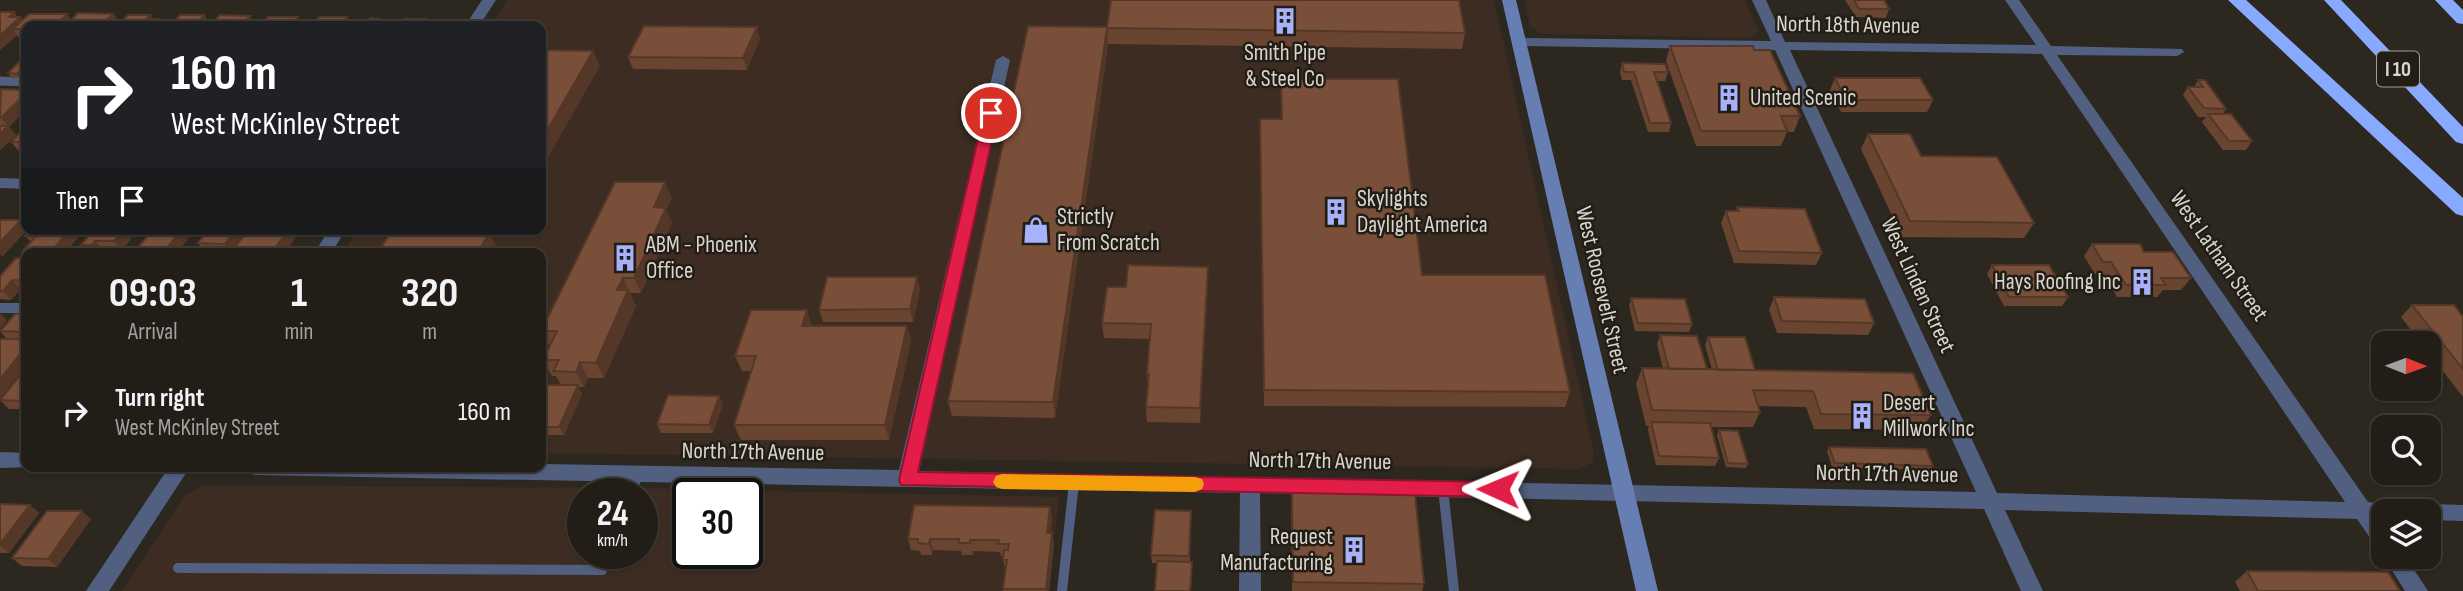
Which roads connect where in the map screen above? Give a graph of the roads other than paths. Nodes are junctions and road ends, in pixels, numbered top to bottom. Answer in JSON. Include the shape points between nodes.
{"nodes":[{"id":1,"x":489,"y":0,"type":"edge"},
{"id":2,"x":1509,"y":0,"type":"edge"},
{"id":3,"x":1759,"y":0,"type":"edge"},
{"id":4,"x":2012,"y":0,"type":"edge"},
{"id":5,"x":2236,"y":0,"type":"edge"},
{"id":6,"x":2332,"y":0,"type":"edge"},
{"id":7,"x":2443,"y":0,"type":"edge"},
{"id":8,"x":2463,"y":19,"type":"edge"},
{"id":9,"x":475,"y":21,"type":"edge"},
{"id":10,"x":1519,"y":42,"type":"junction"},
{"id":11,"x":1780,"y":46,"type":"junction"},
{"id":12,"x":2046,"y":51,"type":"junction"},
{"id":13,"x":2177,"y":52,"type":"dead end"},
{"id":14,"x":1003,"y":60,"type":"dead end"},
{"id":15,"x":0,"y":81,"type":"edge"},
{"id":16,"x":21,"y":82,"type":"edge"},
{"id":17,"x":2463,"y":138,"type":"edge"},
{"id":18,"x":0,"y":183,"type":"edge"},
{"id":19,"x":21,"y":184,"type":"edge"},
{"id":20,"x":2463,"y":209,"type":"edge"},
{"id":21,"x":0,"y":308,"type":"edge"},
{"id":22,"x":21,"y":309,"type":"edge"},
{"id":23,"x":177,"y":472,"type":"edge"},
{"id":24,"x":367,"y":472,"type":"edge"},
{"id":25,"x":908,"y":480,"type":"junction"},
{"id":26,"x":567,"y":481,"type":"edge"},
{"id":27,"x":1074,"y":483,"type":"junction"},
{"id":28,"x":658,"y":484,"type":"edge"},
{"id":29,"x":1250,"y":485,"type":"junction"},
{"id":30,"x":1443,"y":488,"type":"junction"},
{"id":31,"x":1624,"y":492,"type":"junction"},
{"id":32,"x":1991,"y":501,"type":"junction"},
{"id":33,"x":2362,"y":511,"type":"junction"},
{"id":34,"x":2371,"y":511,"type":"edge"},
{"id":35,"x":2441,"y":512,"type":"edge"},
{"id":36,"x":2463,"y":513,"type":"edge"},
{"id":37,"x":2371,"y":524,"type":"edge"},
{"id":38,"x":178,"y":568,"type":"dead end"},
{"id":39,"x":602,"y":569,"type":"edge"},
{"id":40,"x":2402,"y":569,"type":"edge"},
{"id":41,"x":97,"y":591,"type":"edge"},
{"id":42,"x":1062,"y":591,"type":"edge"},
{"id":43,"x":1250,"y":591,"type":"edge"},
{"id":44,"x":1454,"y":591,"type":"edge"},
{"id":45,"x":1647,"y":591,"type":"edge"},
{"id":46,"x":2032,"y":591,"type":"edge"},
{"id":47,"x":2417,"y":591,"type":"edge"}],
"edges":[{"from":1,"to":9,"type":"street"},
{"from":2,"to":10,"type":"street","name":"West Roosevelt Street"},
{"from":3,"to":11,"type":"street","name":"West Linden Street"},
{"from":4,"to":12,"type":"street","name":"West Latham Street"},
{"from":5,"to":20,"type":"highway"},
{"from":6,"to":17,"type":"highway","number":"I 10"},
{"from":7,"to":8,"type":"highway"},
{"from":10,"to":11,"type":"street","name":"North 18th Avenue"},
{"from":10,"to":31,"type":"street","name":"West Roosevelt Street"},
{"from":11,"to":12,"type":"street","name":"North 18th Avenue"},
{"from":11,"to":32,"type":"street","name":"West Linden Street"},
{"from":12,"to":13,"type":"street","name":"North 18th Avenue"},
{"from":12,"to":33,"type":"street","name":"West Latham Street"},
{"from":14,"to":25,"type":"street"},
{"from":15,"to":16,"type":"lane"},
{"from":18,"to":19,"type":"street"},
{"from":21,"to":22,"type":"lane"},
{"from":23,"to":41,"type":"street"},
{"from":24,"to":26,"type":"street","name":"North 17th Avenue"},
{"from":25,"to":27,"type":"street","name":"North 17th Avenue"},
{"from":25,"to":28,"type":"street","name":"North 17th Avenue"},
{"from":27,"to":29,"type":"street","name":"North 17th Avenue"},
{"from":27,"to":42,"type":"lane"},
{"from":29,"to":30,"type":"street","name":"North 17th Avenue"},
{"from":29,"to":43,"type":"street"},
{"from":30,"to":31,"type":"street","name":"North 17th Avenue"},
{"from":30,"to":44,"type":"lane"},
{"from":31,"to":32,"type":"street","name":"North 17th Avenue"},
{"from":31,"to":45,"type":"street","name":"West Roosevelt Street"},
{"from":32,"to":33,"type":"street","name":"North 17th Avenue"},
{"from":32,"to":46,"type":"street","name":"West Linden Street"},
{"from":33,"to":34,"type":"street","name":"North 17th Avenue"},
{"from":33,"to":37,"type":"street","name":"West Latham Street"},
{"from":35,"to":36,"type":"street"},
{"from":38,"to":39,"type":"lane"},
{"from":40,"to":47,"type":"street"}]}
